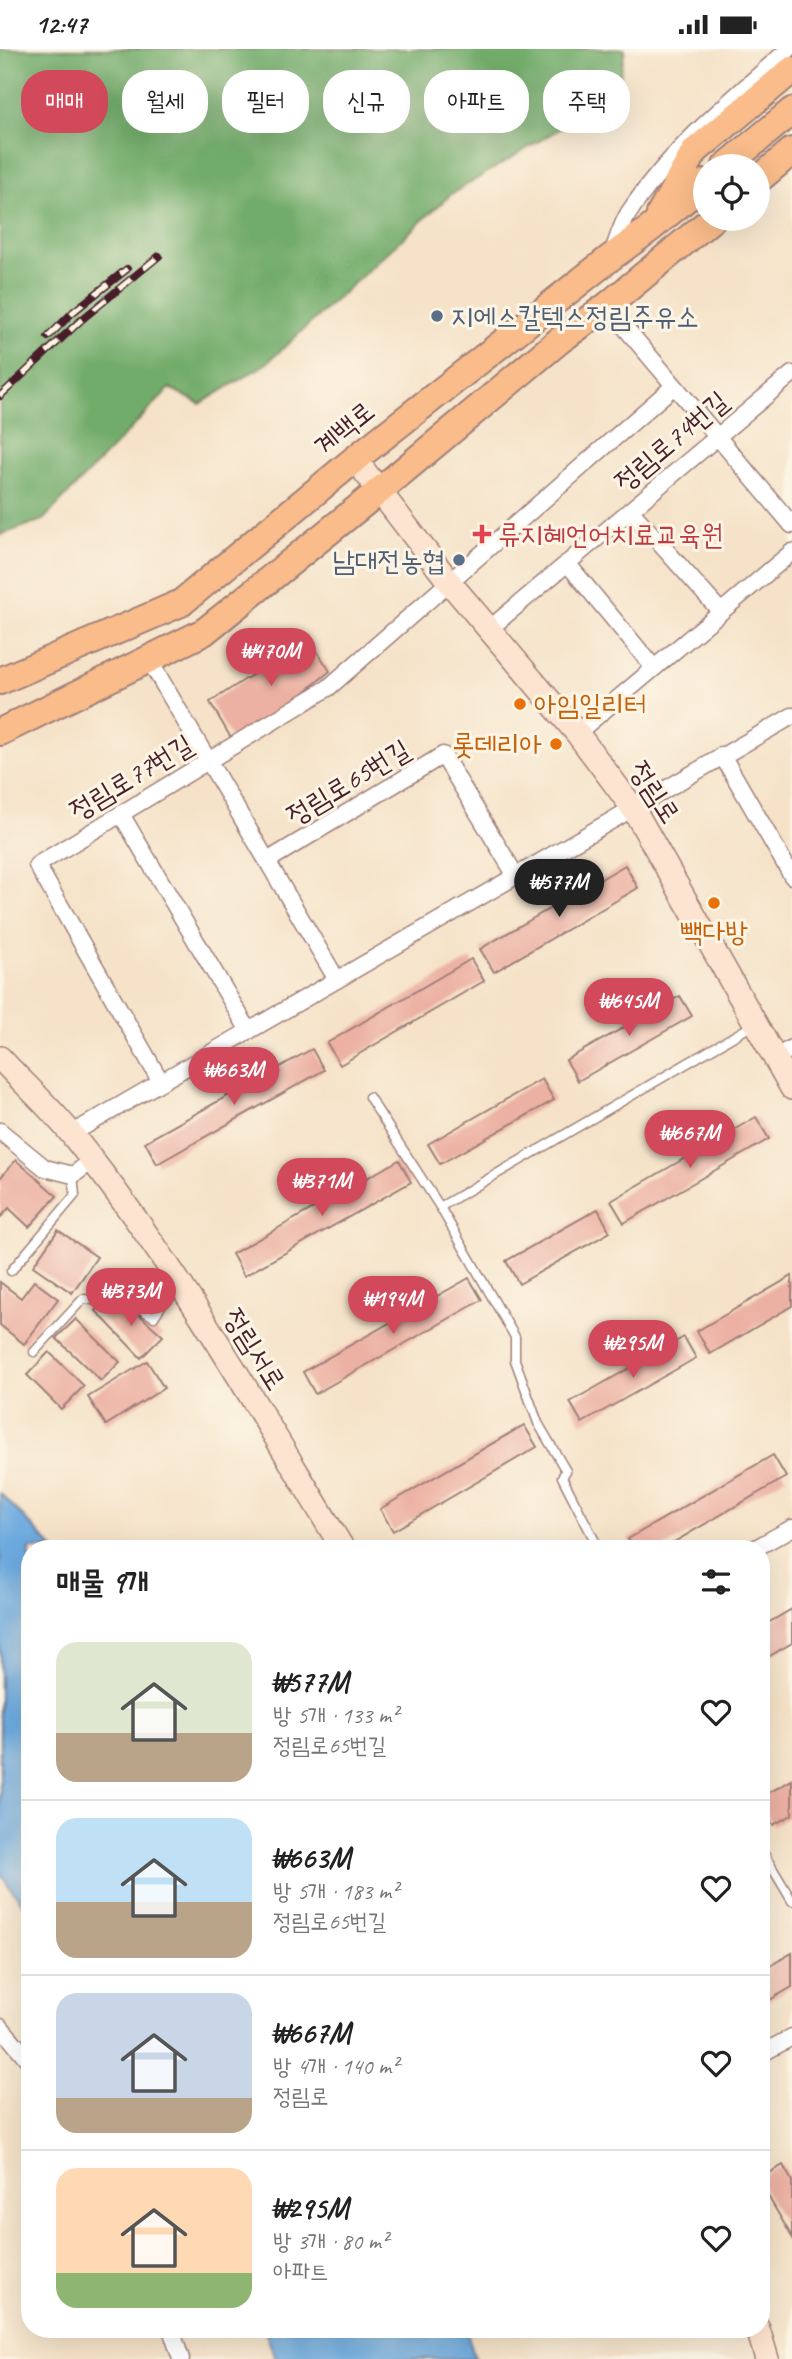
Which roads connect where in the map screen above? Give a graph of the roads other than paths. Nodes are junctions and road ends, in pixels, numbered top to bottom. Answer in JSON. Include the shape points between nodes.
{"nodes":[{"id":1,"x":789,"y":49,"type":"edge"},
{"id":2,"x":792,"y":71,"type":"edge"},
{"id":3,"x":792,"y":111,"type":"edge"},
{"id":4,"x":792,"y":151,"type":"edge"},
{"id":5,"x":740,"y":154,"type":"edge"},
{"id":6,"x":770,"y":170,"type":"edge"},
{"id":7,"x":693,"y":193,"type":"edge"},
{"id":8,"x":651,"y":228,"type":"junction"},
{"id":9,"x":698,"y":231,"type":"edge"},
{"id":10,"x":610,"y":258,"type":"junction"},
{"id":11,"x":607,"y":306,"type":"junction"},
{"id":12,"x":792,"y":373,"type":"edge"},
{"id":13,"x":674,"y":386,"type":"junction"},
{"id":14,"x":717,"y":437,"type":"junction"},
{"id":15,"x":355,"y":459,"type":"junction"},
{"id":16,"x":379,"y":491,"type":"junction"},
{"id":17,"x":630,"y":510,"type":"junction"},
{"id":18,"x":792,"y":526,"type":"edge"},
{"id":19,"x":792,"y":552,"type":"edge"},
{"id":20,"x":567,"y":563,"type":"junction"},
{"id":21,"x":450,"y":583,"type":"junction"},
{"id":22,"x":721,"y":612,"type":"junction"},
{"id":23,"x":488,"y":629,"type":"junction"},
{"id":24,"x":148,"y":658,"type":"junction"},
{"id":25,"x":654,"y":668,"type":"junction"},
{"id":26,"x":0,"y":681,"type":"edge"},
{"id":27,"x":792,"y":716,"type":"edge"},
{"id":28,"x":0,"y":732,"type":"edge"},
{"id":29,"x":577,"y":733,"type":"junction"},
{"id":30,"x":722,"y":755,"type":"junction"},
{"id":31,"x":209,"y":761,"type":"junction"},
{"id":32,"x":633,"y":808,"type":"junction"},
{"id":33,"x":121,"y":814,"type":"junction"},
{"id":34,"x":267,"y":861,"type":"junction"},
{"id":35,"x":516,"y":876,"type":"junction"},
{"id":36,"x":792,"y":876,"type":"edge"},
{"id":37,"x":337,"y":980,"type":"junction"},
{"id":38,"x":756,"y":1024,"type":"junction"},
{"id":39,"x":249,"y":1031,"type":"junction"},
{"id":40,"x":784,"y":1053,"type":"edge"},
{"id":41,"x":0,"y":1058,"type":"edge"},
{"id":42,"x":161,"y":1082,"type":"junction"},
{"id":43,"x":792,"y":1088,"type":"edge"},
{"id":44,"x":369,"y":1097,"type":"dead end"},
{"id":45,"x":0,"y":1131,"type":"edge"},
{"id":46,"x":72,"y":1134,"type":"junction"},
{"id":47,"x":92,"y":1161,"type":"junction"},
{"id":48,"x":73,"y":1175,"type":"junction"},
{"id":49,"x":440,"y":1207,"type":"junction"},
{"id":50,"x":11,"y":1271,"type":"dead end"},
{"id":51,"x":163,"y":1303,"type":"dead end"},
{"id":52,"x":34,"y":1352,"type":"dead end"},
{"id":53,"x":792,"y":1528,"type":"edge"},
{"id":54,"x":337,"y":1540,"type":"edge"},
{"id":55,"x":594,"y":1540,"type":"edge"},
{"id":56,"x":770,"y":1540,"type":"edge"},
{"id":57,"x":770,"y":1864,"type":"edge"},
{"id":58,"x":792,"y":1901,"type":"edge"},
{"id":59,"x":0,"y":2026,"type":"edge"},
{"id":60,"x":792,"y":2037,"type":"edge"},
{"id":61,"x":770,"y":2049,"type":"edge"},
{"id":62,"x":21,"y":2051,"type":"edge"},
{"id":63,"x":174,"y":2338,"type":"edge"},
{"id":64,"x":761,"y":2338,"type":"edge"},
{"id":65,"x":181,"y":2359,"type":"edge"},
{"id":66,"x":767,"y":2359,"type":"edge"}],
"edges":[{"from":1,"to":10,"type":"street","via":[[702,128],[654,180],[627,217]]},
{"from":2,"to":8,"type":"main road","via":[[695,151]]},
{"from":3,"to":5,"type":"main road"},
{"from":4,"to":6,"type":"main road"},
{"from":7,"to":8,"type":"main road","name":"계백로"},
{"from":8,"to":10,"type":"main road","name":"계백로"},
{"from":9,"to":11,"type":"main road"},
{"from":10,"to":15,"type":"main road","name":"계백로"},
{"from":11,"to":13,"type":"street"},
{"from":11,"to":16,"type":"main road"},
{"from":12,"to":14,"type":"street","name":"정림로74번길"},
{"from":13,"to":14,"type":"street"},
{"from":13,"to":21,"type":"street"},
{"from":14,"to":17,"type":"street","name":"정림로74번길"},
{"from":14,"to":18,"type":"street"},
{"from":15,"to":16,"type":"main road","name":"정림로"},
{"from":15,"to":26,"type":"main road","name":"계백로","via":[[181,603]]},
{"from":16,"to":21,"type":"main road","name":"정림로"},
{"from":16,"to":24,"type":"main road","via":[[204,632]]},
{"from":17,"to":20,"type":"street","name":"정림로74번길"},
{"from":17,"to":22,"type":"street"},
{"from":19,"to":22,"type":"street"},
{"from":20,"to":23,"type":"street","name":"정림로74번길"},
{"from":20,"to":25,"type":"street"},
{"from":21,"to":23,"type":"main road","name":"정림로"},
{"from":21,"to":31,"type":"street","name":"정림로77번길","via":[[328,688]]},
{"from":22,"to":25,"type":"street"},
{"from":23,"to":29,"type":"main road","name":"정림로"},
{"from":24,"to":28,"type":"main road"},
{"from":24,"to":31,"type":"street"},
{"from":25,"to":29,"type":"street"},
{"from":27,"to":30,"type":"street"},
{"from":29,"to":32,"type":"main road","name":"정림로"},
{"from":30,"to":32,"type":"street"},
{"from":30,"to":36,"type":"street"},
{"from":31,"to":33,"type":"street","name":"정림로77번길"},
{"from":31,"to":34,"type":"street"},
{"from":32,"to":35,"type":"street"},
{"from":32,"to":38,"type":"main road","name":"정림로"},
{"from":33,"to":39,"type":"street"},
{"from":33,"to":42,"type":"street","name":"정림로77번길","via":[[37,865]]},
{"from":34,"to":35,"type":"street","name":"정림로65번길","via":[[443,755]]},
{"from":34,"to":37,"type":"street"},
{"from":35,"to":37,"type":"street"},
{"from":37,"to":39,"type":"street"},
{"from":38,"to":40,"type":"main road","name":"정림로"},
{"from":38,"to":49,"type":"lane"},
{"from":39,"to":42,"type":"street"},
{"from":40,"to":43,"type":"main road","name":"정림로"},
{"from":41,"to":46,"type":"main road","name":"정림서로"},
{"from":42,"to":46,"type":"street"},
{"from":44,"to":49,"type":"lane"},
{"from":45,"to":48,"type":"street","via":[[45,1168]]},
{"from":46,"to":47,"type":"main road","name":"정림서로"},
{"from":47,"to":48,"type":"street"},
{"from":47,"to":54,"type":"main road","name":"정림서로","via":[[187,1295]]},
{"from":48,"to":50,"type":"lane","via":[[75,1195]]},
{"from":49,"to":55,"type":"lane","via":[[516,1336],[515,1360],[538,1423],[566,1471],[562,1478]]},
{"from":51,"to":52,"type":"lane","via":[[155,1317],[132,1304],[83,1299]]},
{"from":53,"to":56,"type":"street"},
{"from":57,"to":58,"type":"lane"},
{"from":59,"to":62,"type":"street"},
{"from":60,"to":61,"type":"street"},
{"from":63,"to":65,"type":"street"},
{"from":64,"to":66,"type":"main road"}]}
